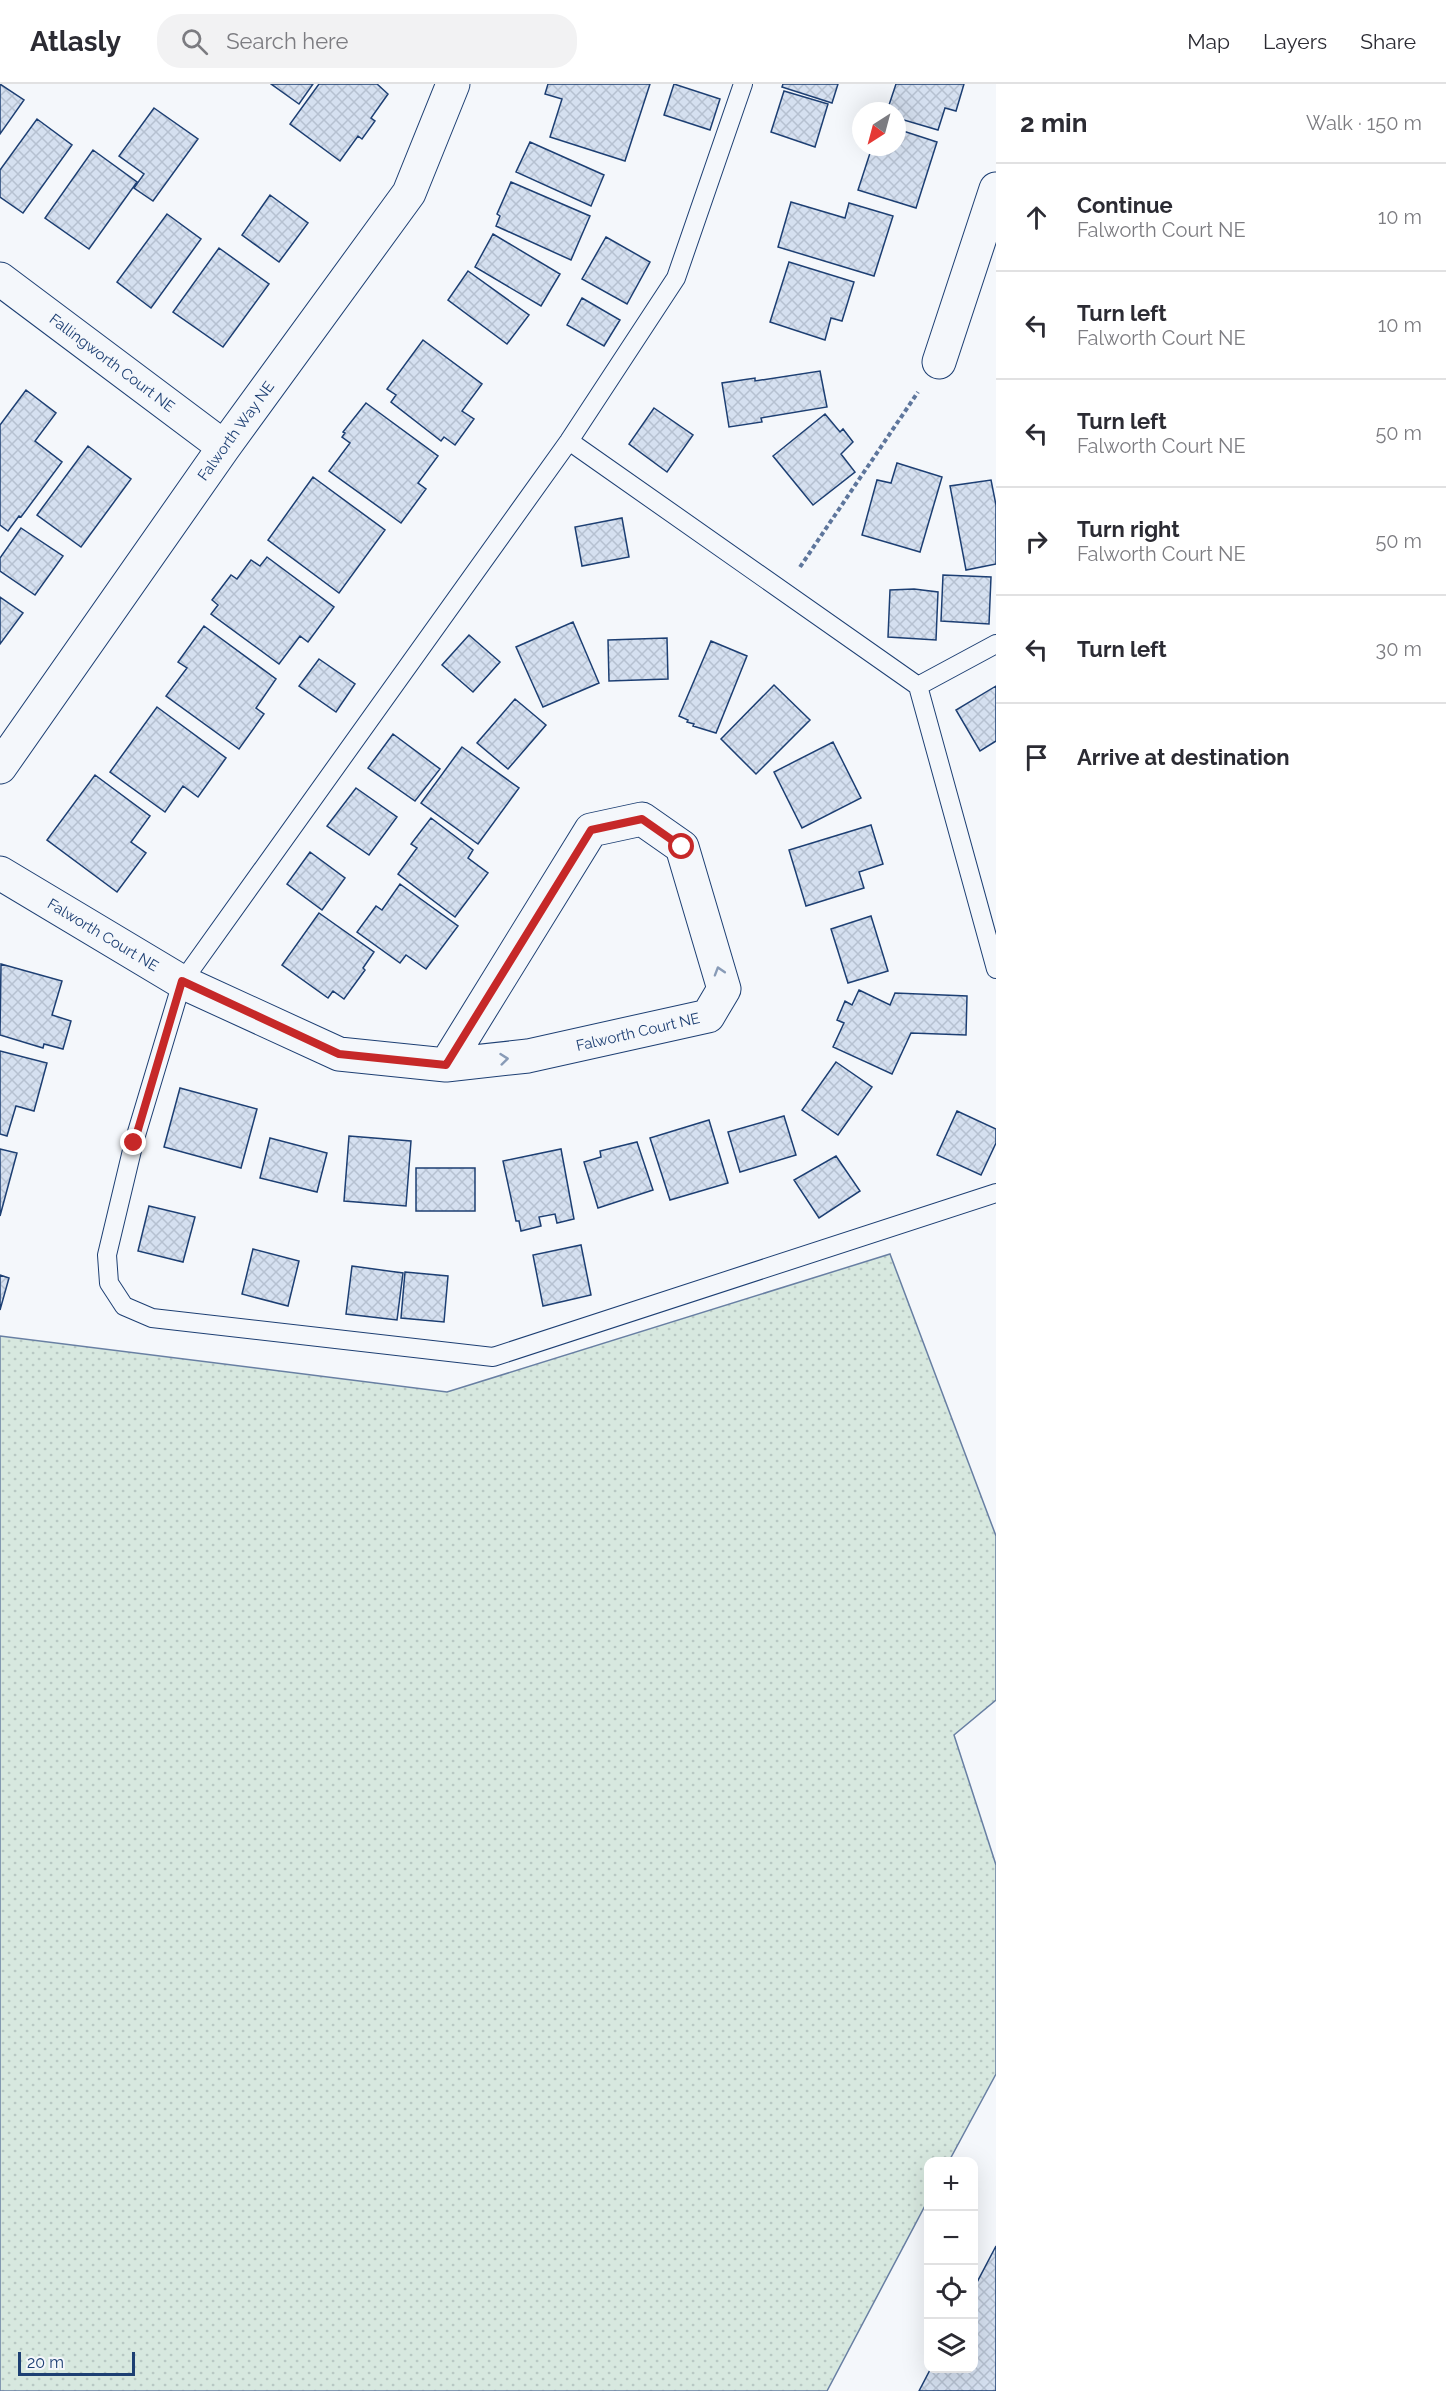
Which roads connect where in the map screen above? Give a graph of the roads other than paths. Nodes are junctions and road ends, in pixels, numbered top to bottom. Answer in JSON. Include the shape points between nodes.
{"nodes":[{"id":1,"x":453,"y":84,"type":"edge"},
{"id":2,"x":743,"y":84,"type":"edge"},
{"id":3,"x":996,"y":189,"type":"edge"},
{"id":4,"x":0,"y":279,"type":"edge"},
{"id":5,"x":939,"y":362,"type":"road end"},
{"id":6,"x":569,"y":441,"type":"junction"},
{"id":7,"x":224,"y":447,"type":"junction"},
{"id":8,"x":996,"y":644,"type":"edge"},
{"id":9,"x":918,"y":686,"type":"junction"},
{"id":10,"x":0,"y":767,"type":"edge"},
{"id":11,"x":0,"y":873,"type":"edge"},
{"id":12,"x":996,"y":969,"type":"edge"},
{"id":13,"x":182,"y":981,"type":"junction"},
{"id":14,"x":446,"y":1065,"type":"junction"},
{"id":15,"x":996,"y":1193,"type":"edge"}],
"edges":[{"from":1,"to":7,"type":"street","name":"Falworth Way NE","via":[[409,193]]},
{"from":2,"to":6,"type":"lane","via":[[676,278]]},
{"from":3,"to":5,"type":"street"},
{"from":4,"to":7,"type":"street","name":"Fallingworth Court NE"},
{"from":6,"to":9,"type":"lane"},
{"from":6,"to":13,"type":"lane"},
{"from":7,"to":10,"type":"street","name":"Falworth Way NE"},
{"from":8,"to":9,"type":"lane"},
{"from":9,"to":12,"type":"lane"},
{"from":11,"to":13,"type":"street","name":"Falworth Court NE"},
{"from":13,"to":14,"type":"street","name":"Falworth Court NE","via":[[339,1054]]},
{"from":13,"to":15,"type":"lane","via":[[134,1143],[107,1255],[109,1283],[124,1306],[152,1318],[493,1357]]},
{"from":14,"to":14,"type":"street","name":"Falworth Court NE","one_way":true,"via":[[528,1056],[708,1016],[724,989],[682,847],[642,819],[591,830]]}]}
